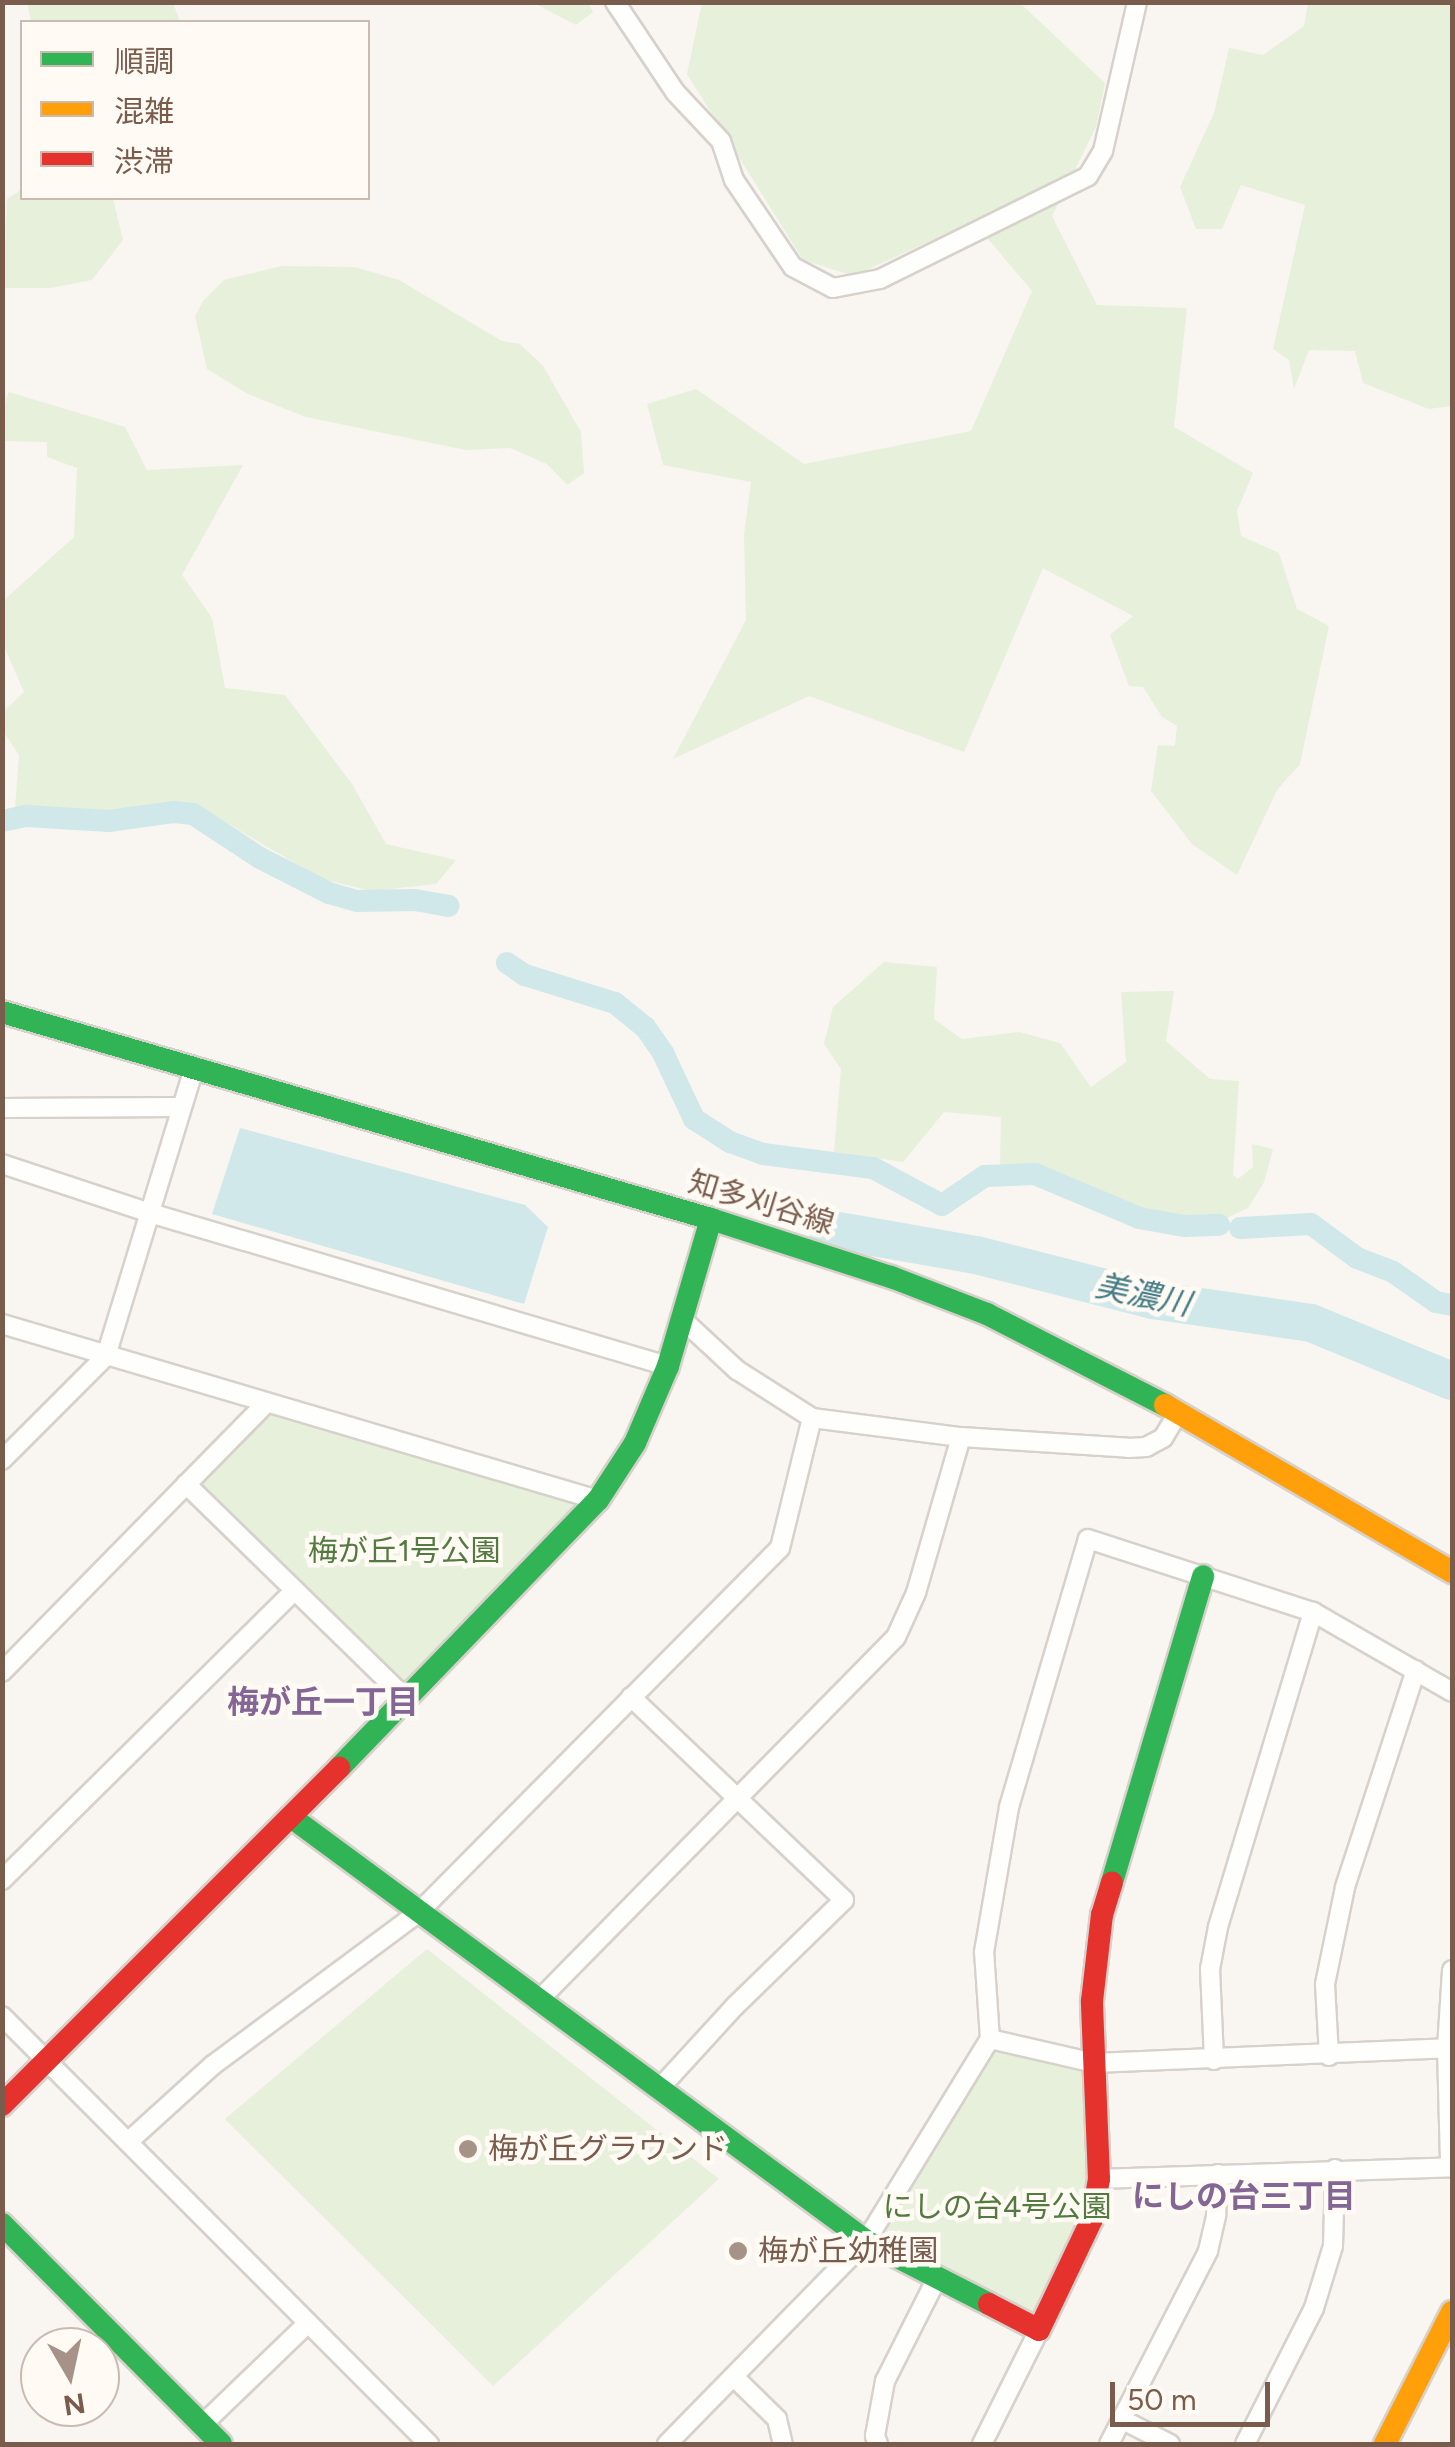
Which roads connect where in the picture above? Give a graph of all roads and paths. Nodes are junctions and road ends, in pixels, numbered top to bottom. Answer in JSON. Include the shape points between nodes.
{"nodes":[{"id":1,"x":615,"y":2,"type":"edge"},
{"id":2,"x":1137,"y":2,"type":"edge"},
{"id":3,"x":2,"y":1012,"type":"edge"},
{"id":4,"x":194,"y":1068,"type":"junction"},
{"id":5,"x":179,"y":1107,"type":"junction"},
{"id":6,"x":2,"y":1108,"type":"edge"},
{"id":7,"x":2,"y":1164,"type":"edge"},
{"id":8,"x":150,"y":1213,"type":"junction"},
{"id":9,"x":711,"y":1219,"type":"junction"},
{"id":10,"x":684,"y":1320,"type":"junction"},
{"id":11,"x":2,"y":1324,"type":"edge"},
{"id":12,"x":106,"y":1356,"type":"junction"},
{"id":13,"x":668,"y":1366,"type":"junction"},
{"id":14,"x":267,"y":1402,"type":"junction"},
{"id":15,"x":1179,"y":1411,"type":"junction"},
{"id":16,"x":812,"y":1418,"type":"junction"},
{"id":17,"x":961,"y":1437,"type":"junction"},
{"id":18,"x":2,"y":1460,"type":"edge"},
{"id":19,"x":186,"y":1484,"type":"junction"},
{"id":20,"x":598,"y":1500,"type":"junction"},
{"id":21,"x":1452,"y":1572,"type":"edge"},
{"id":22,"x":1203,"y":1576,"type":"junction"},
{"id":23,"x":295,"y":1590,"type":"junction"},
{"id":24,"x":1313,"y":1612,"type":"junction"},
{"id":25,"x":1416,"y":1670,"type":"junction"},
{"id":26,"x":2,"y":1672,"type":"edge"},
{"id":27,"x":1452,"y":1692,"type":"edge"},
{"id":28,"x":631,"y":1697,"type":"junction"},
{"id":29,"x":404,"y":1698,"type":"junction"},
{"id":30,"x":737,"y":1799,"type":"junction"},
{"id":31,"x":291,"y":1817,"type":"junction"},
{"id":32,"x":2,"y":1880,"type":"edge"},
{"id":33,"x":420,"y":1911,"type":"junction"},
{"id":34,"x":1452,"y":1970,"type":"edge"},
{"id":35,"x":539,"y":2000,"type":"junction"},
{"id":36,"x":2,"y":2016,"type":"edge"},
{"id":37,"x":990,"y":2040,"type":"junction"},
{"id":38,"x":1446,"y":2048,"type":"junction"},
{"id":39,"x":1330,"y":2056,"type":"junction"},
{"id":40,"x":1214,"y":2060,"type":"junction"},
{"id":41,"x":47,"y":2061,"type":"junction"},
{"id":42,"x":1094,"y":2063,"type":"junction"},
{"id":43,"x":659,"y":2089,"type":"junction"},
{"id":44,"x":2,"y":2105,"type":"edge"},
{"id":45,"x":128,"y":2142,"type":"junction"},
{"id":46,"x":1451,"y":2166,"type":"edge"},
{"id":47,"x":1335,"y":2169,"type":"junction"},
{"id":48,"x":1218,"y":2174,"type":"junction"},
{"id":49,"x":1099,"y":2179,"type":"junction"},
{"id":50,"x":2,"y":2224,"type":"edge"},
{"id":51,"x":866,"y":2240,"type":"junction"},
{"id":52,"x":936,"y":2280,"type":"junction"},
{"id":53,"x":1452,"y":2312,"type":"edge"},
{"id":54,"x":307,"y":2324,"type":"junction"},
{"id":55,"x":1039,"y":2330,"type":"junction"},
{"id":56,"x":734,"y":2377,"type":"junction"},
{"id":57,"x":1121,"y":2420,"type":"junction"},
{"id":58,"x":202,"y":2425,"type":"junction"},
{"id":59,"x":221,"y":2444,"type":"edge"},
{"id":60,"x":428,"y":2444,"type":"edge"},
{"id":61,"x":667,"y":2444,"type":"edge"},
{"id":62,"x":782,"y":2444,"type":"edge"},
{"id":63,"x":878,"y":2444,"type":"edge"},
{"id":64,"x":982,"y":2444,"type":"edge"},
{"id":65,"x":1109,"y":2444,"type":"edge"},
{"id":66,"x":1170,"y":2444,"type":"edge"},
{"id":67,"x":1245,"y":2444,"type":"edge"},
{"id":68,"x":1386,"y":2444,"type":"edge"}],
"edges":[{"from":1,"to":2,"type":"street","via":[[675,92],[721,141],[734,180],[793,267],[833,288],[880,280],[1088,176],[1102,151]]},
{"from":3,"to":4,"type":"street","name":"知多刈谷線"},
{"from":4,"to":5,"type":"street"},
{"from":4,"to":9,"type":"street","name":"知多刈谷線"},
{"from":5,"to":6,"type":"street"},
{"from":5,"to":8,"type":"street"},
{"from":7,"to":8,"type":"street"},
{"from":8,"to":12,"type":"street"},
{"from":8,"to":13,"type":"street"},
{"from":9,"to":10,"type":"street"},
{"from":9,"to":15,"type":"street","name":"知多刈谷線","via":[[987,1314]]},
{"from":10,"to":13,"type":"street"},
{"from":10,"to":16,"type":"street","via":[[738,1370]]},
{"from":11,"to":12,"type":"street"},
{"from":12,"to":14,"type":"street"},
{"from":12,"to":18,"type":"street"},
{"from":13,"to":20,"type":"street","via":[[636,1442]]},
{"from":14,"to":19,"type":"street"},
{"from":14,"to":20,"type":"street"},
{"from":15,"to":17,"type":"street","via":[[1162,1438],[1146,1447]]},
{"from":15,"to":21,"type":"street","name":"知多刈谷線"},
{"from":16,"to":17,"type":"street"},
{"from":16,"to":28,"type":"street","via":[[780,1548]]},
{"from":17,"to":30,"type":"street","via":[[916,1593],[896,1637]]},
{"from":19,"to":23,"type":"street"},
{"from":19,"to":26,"type":"street"},
{"from":20,"to":29,"type":"street"},
{"from":22,"to":24,"type":"street"},
{"from":22,"to":37,"type":"street","via":[[1088,1539],[1009,1807],[984,1952]]},
{"from":22,"to":42,"type":"street","via":[[1102,1915],[1092,2001]]},
{"from":23,"to":29,"type":"street"},
{"from":23,"to":32,"type":"street"},
{"from":24,"to":25,"type":"street"},
{"from":24,"to":40,"type":"street","via":[[1218,1927],[1210,1969]]},
{"from":25,"to":27,"type":"street"},
{"from":25,"to":39,"type":"street","via":[[1344,1888],[1325,1984]]},
{"from":28,"to":30,"type":"street"},
{"from":28,"to":33,"type":"street"},
{"from":29,"to":31,"type":"street"},
{"from":30,"to":35,"type":"street"},
{"from":30,"to":43,"type":"street","via":[[844,1900]]},
{"from":31,"to":33,"type":"street"},
{"from":31,"to":41,"type":"street"},
{"from":33,"to":35,"type":"street"},
{"from":33,"to":45,"type":"street","via":[[214,2065]]},
{"from":34,"to":38,"type":"street"},
{"from":35,"to":43,"type":"street"},
{"from":36,"to":41,"type":"street"},
{"from":37,"to":42,"type":"street"},
{"from":37,"to":51,"type":"street"},
{"from":38,"to":39,"type":"street"},
{"from":38,"to":46,"type":"street"},
{"from":39,"to":40,"type":"street"},
{"from":40,"to":42,"type":"street"},
{"from":41,"to":44,"type":"street"},
{"from":41,"to":45,"type":"street"},
{"from":42,"to":49,"type":"street"},
{"from":43,"to":51,"type":"street"},
{"from":45,"to":54,"type":"street"},
{"from":46,"to":47,"type":"street"},
{"from":47,"to":48,"type":"street"},
{"from":47,"to":67,"type":"street","via":[[1334,2246],[1314,2308]]},
{"from":48,"to":49,"type":"street"},
{"from":48,"to":57,"type":"street","via":[[1208,2251]]},
{"from":49,"to":55,"type":"street","via":[[1074,2264]]},
{"from":50,"to":58,"type":"street"},
{"from":51,"to":52,"type":"street"},
{"from":51,"to":56,"type":"street"},
{"from":52,"to":55,"type":"street"},
{"from":52,"to":63,"type":"street","via":[[885,2381]]},
{"from":53,"to":68,"type":"street"},
{"from":54,"to":58,"type":"street"},
{"from":54,"to":60,"type":"street"},
{"from":55,"to":64,"type":"street"},
{"from":56,"to":61,"type":"street"},
{"from":56,"to":62,"type":"street","via":[[777,2418]]},
{"from":57,"to":65,"type":"street"},
{"from":57,"to":66,"type":"street"},
{"from":58,"to":59,"type":"street"}]}
